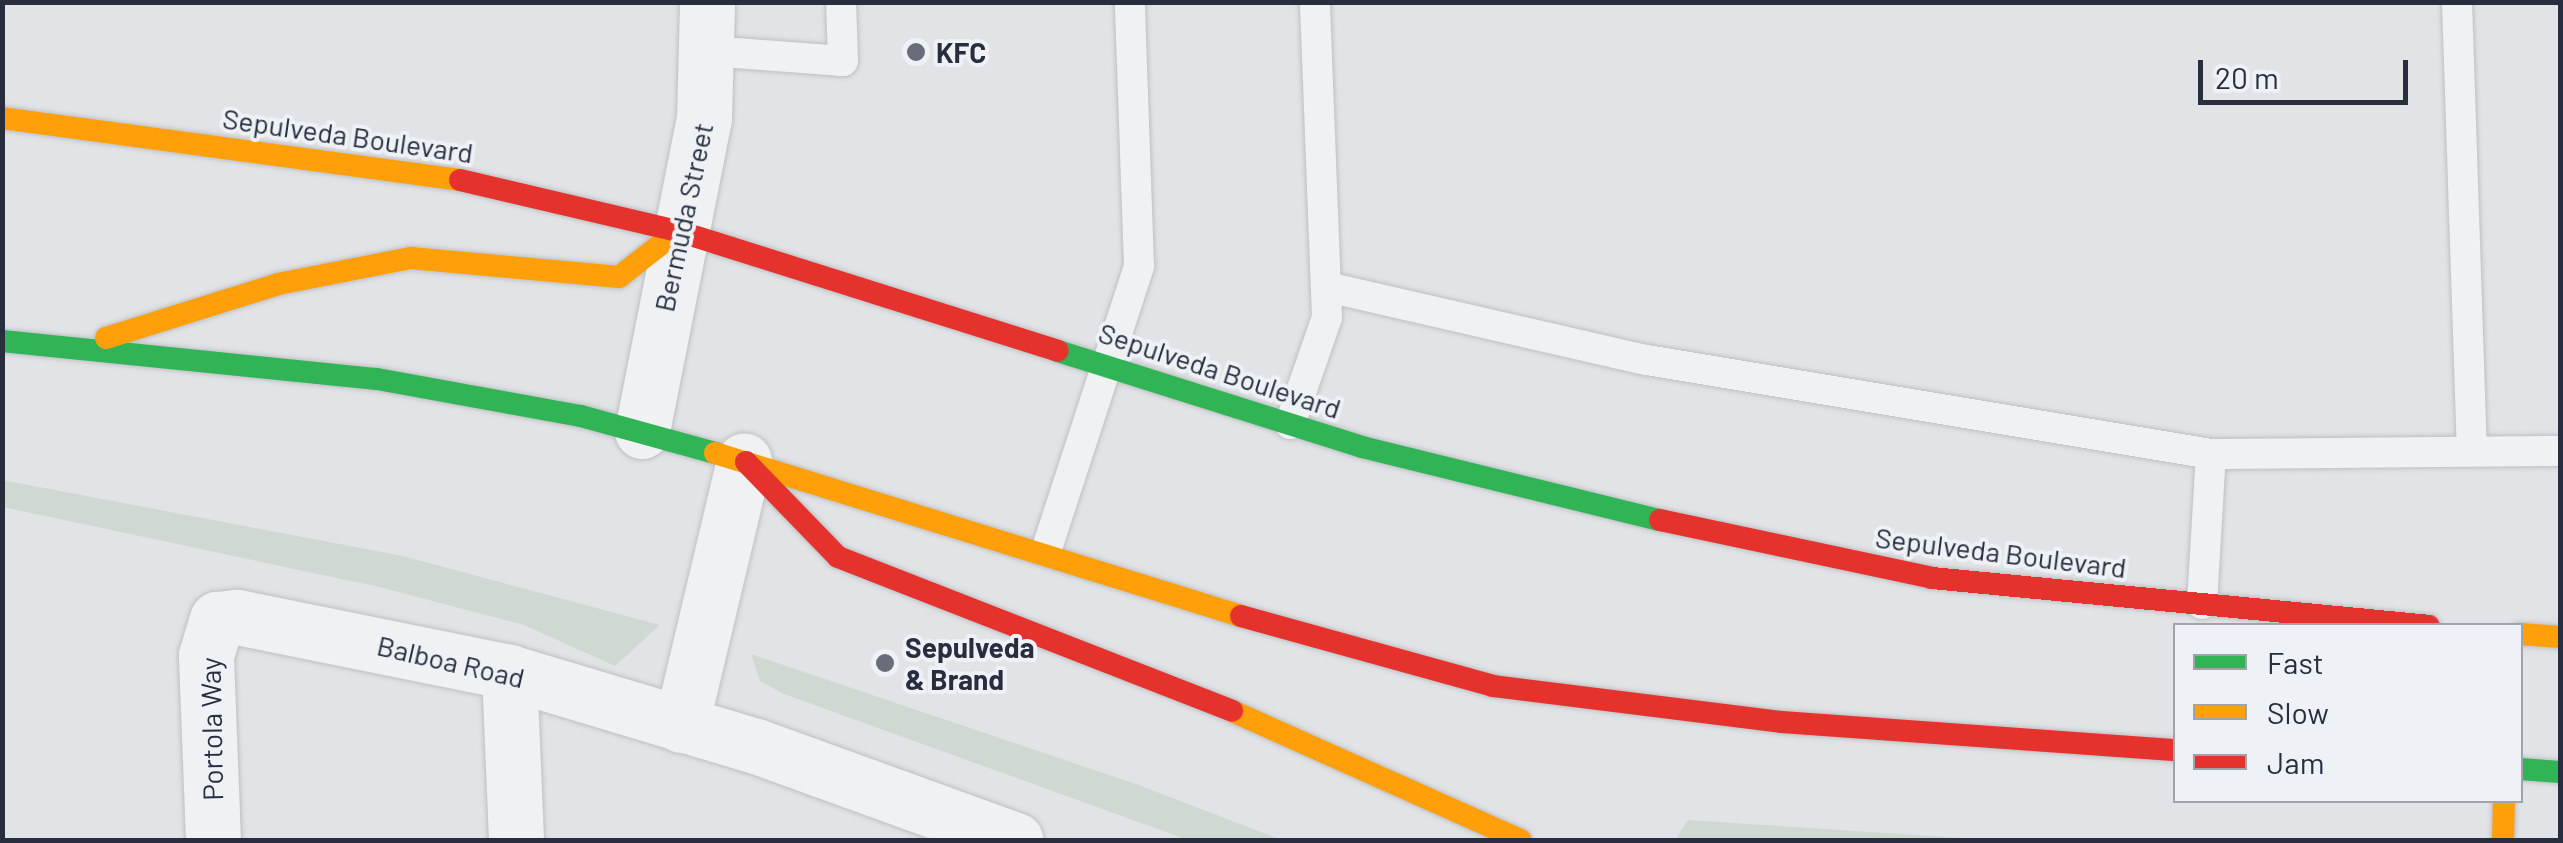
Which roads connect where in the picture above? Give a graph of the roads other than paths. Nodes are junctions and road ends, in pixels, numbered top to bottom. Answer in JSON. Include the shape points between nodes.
{"nodes":[{"id":1,"x":841,"y":2,"type":"edge"},
{"id":2,"x":1130,"y":2,"type":"edge"},
{"id":3,"x":1315,"y":2,"type":"edge"},
{"id":4,"x":2457,"y":2,"type":"edge"},
{"id":5,"x":708,"y":27,"type":"edge"},
{"id":6,"x":2,"y":118,"type":"edge"},
{"id":7,"x":678,"y":230,"type":"junction"},
{"id":8,"x":1327,"y":287,"type":"junction"},
{"id":9,"x":2,"y":341,"type":"edge"},
{"id":10,"x":80,"y":346,"type":"junction"},
{"id":11,"x":1114,"y":367,"type":"junction"},
{"id":12,"x":1290,"y":424,"type":"junction"},
{"id":13,"x":642,"y":431,"type":"junction"},
{"id":14,"x":2560,"y":450,"type":"edge"},
{"id":15,"x":2472,"y":451,"type":"junction"},
{"id":16,"x":2211,"y":454,"type":"junction"},
{"id":17,"x":744,"y":460,"type":"junction"},
{"id":18,"x":1046,"y":551,"type":"junction"},
{"id":19,"x":2202,"y":604,"type":"junction"},
{"id":20,"x":217,"y":620,"type":"joint"},
{"id":21,"x":2399,"y":623,"type":"edge"},
{"id":22,"x":2523,"y":634,"type":"edge"},
{"id":23,"x":2560,"y":637,"type":"edge"},
{"id":24,"x":509,"y":672,"type":"junction"},
{"id":25,"x":682,"y":724,"type":"junction"},
{"id":26,"x":2173,"y":750,"type":"edge"},
{"id":27,"x":2523,"y":769,"type":"edge"},
{"id":28,"x":2560,"y":772,"type":"edge"},
{"id":29,"x":2504,"y":803,"type":"edge"},
{"id":30,"x":213,"y":840,"type":"edge"},
{"id":31,"x":516,"y":840,"type":"edge"},
{"id":32,"x":1015,"y":840,"type":"edge"},
{"id":33,"x":1520,"y":840,"type":"edge"},
{"id":34,"x":2503,"y":840,"type":"edge"}],
"edges":[{"from":1,"to":5,"type":"lane","via":[[842,61]]},
{"from":2,"to":11,"type":"lane","via":[[1140,266]]},
{"from":3,"to":8,"type":"lane"},
{"from":4,"to":15,"type":"lane"},
{"from":5,"to":7,"type":"street","name":"Bermuda Street"},
{"from":6,"to":7,"type":"main road","name":"Sepulveda Boulevard","via":[[419,170]]},
{"from":7,"to":10,"type":"main road","via":[[618,277],[410,258],[278,284]]},
{"from":7,"to":11,"type":"main road","name":"Sepulveda Boulevard"},
{"from":7,"to":13,"type":"street","name":"Bermuda Street"},
{"from":8,"to":12,"type":"lane","via":[[1322,339]]},
{"from":8,"to":16,"type":"lane","via":[[1647,360]]},
{"from":9,"to":10,"type":"main road"},
{"from":10,"to":13,"type":"main road","via":[[377,379]]},
{"from":11,"to":12,"type":"main road","name":"Sepulveda Boulevard"},
{"from":11,"to":18,"type":"lane"},
{"from":12,"to":19,"type":"main road","name":"Sepulveda Boulevard","via":[[1564,504],[1799,554],[1932,578]]},
{"from":13,"to":17,"type":"main road"},
{"from":14,"to":15,"type":"lane"},
{"from":15,"to":16,"type":"lane"},
{"from":16,"to":19,"type":"lane"},
{"from":17,"to":18,"type":"main road"},
{"from":17,"to":25,"type":"street"},
{"from":17,"to":33,"type":"main road","via":[[838,557],[1155,677]]},
{"from":18,"to":26,"type":"main road","via":[[1364,657],[1493,686],[1782,722]]},
{"from":19,"to":21,"type":"main road","name":"Sepulveda Boulevard"},
{"from":20,"to":24,"type":"street","name":"Balboa Road"},
{"from":20,"to":30,"type":"street","name":"Portola Way","via":[[206,655]]},
{"from":22,"to":23,"type":"main road"},
{"from":24,"to":25,"type":"street","name":"Balboa Road"},
{"from":24,"to":31,"type":"street"},
{"from":25,"to":32,"type":"street","name":"Balboa Road"},
{"from":27,"to":28,"type":"main road"},
{"from":29,"to":34,"type":"main road"}]}
